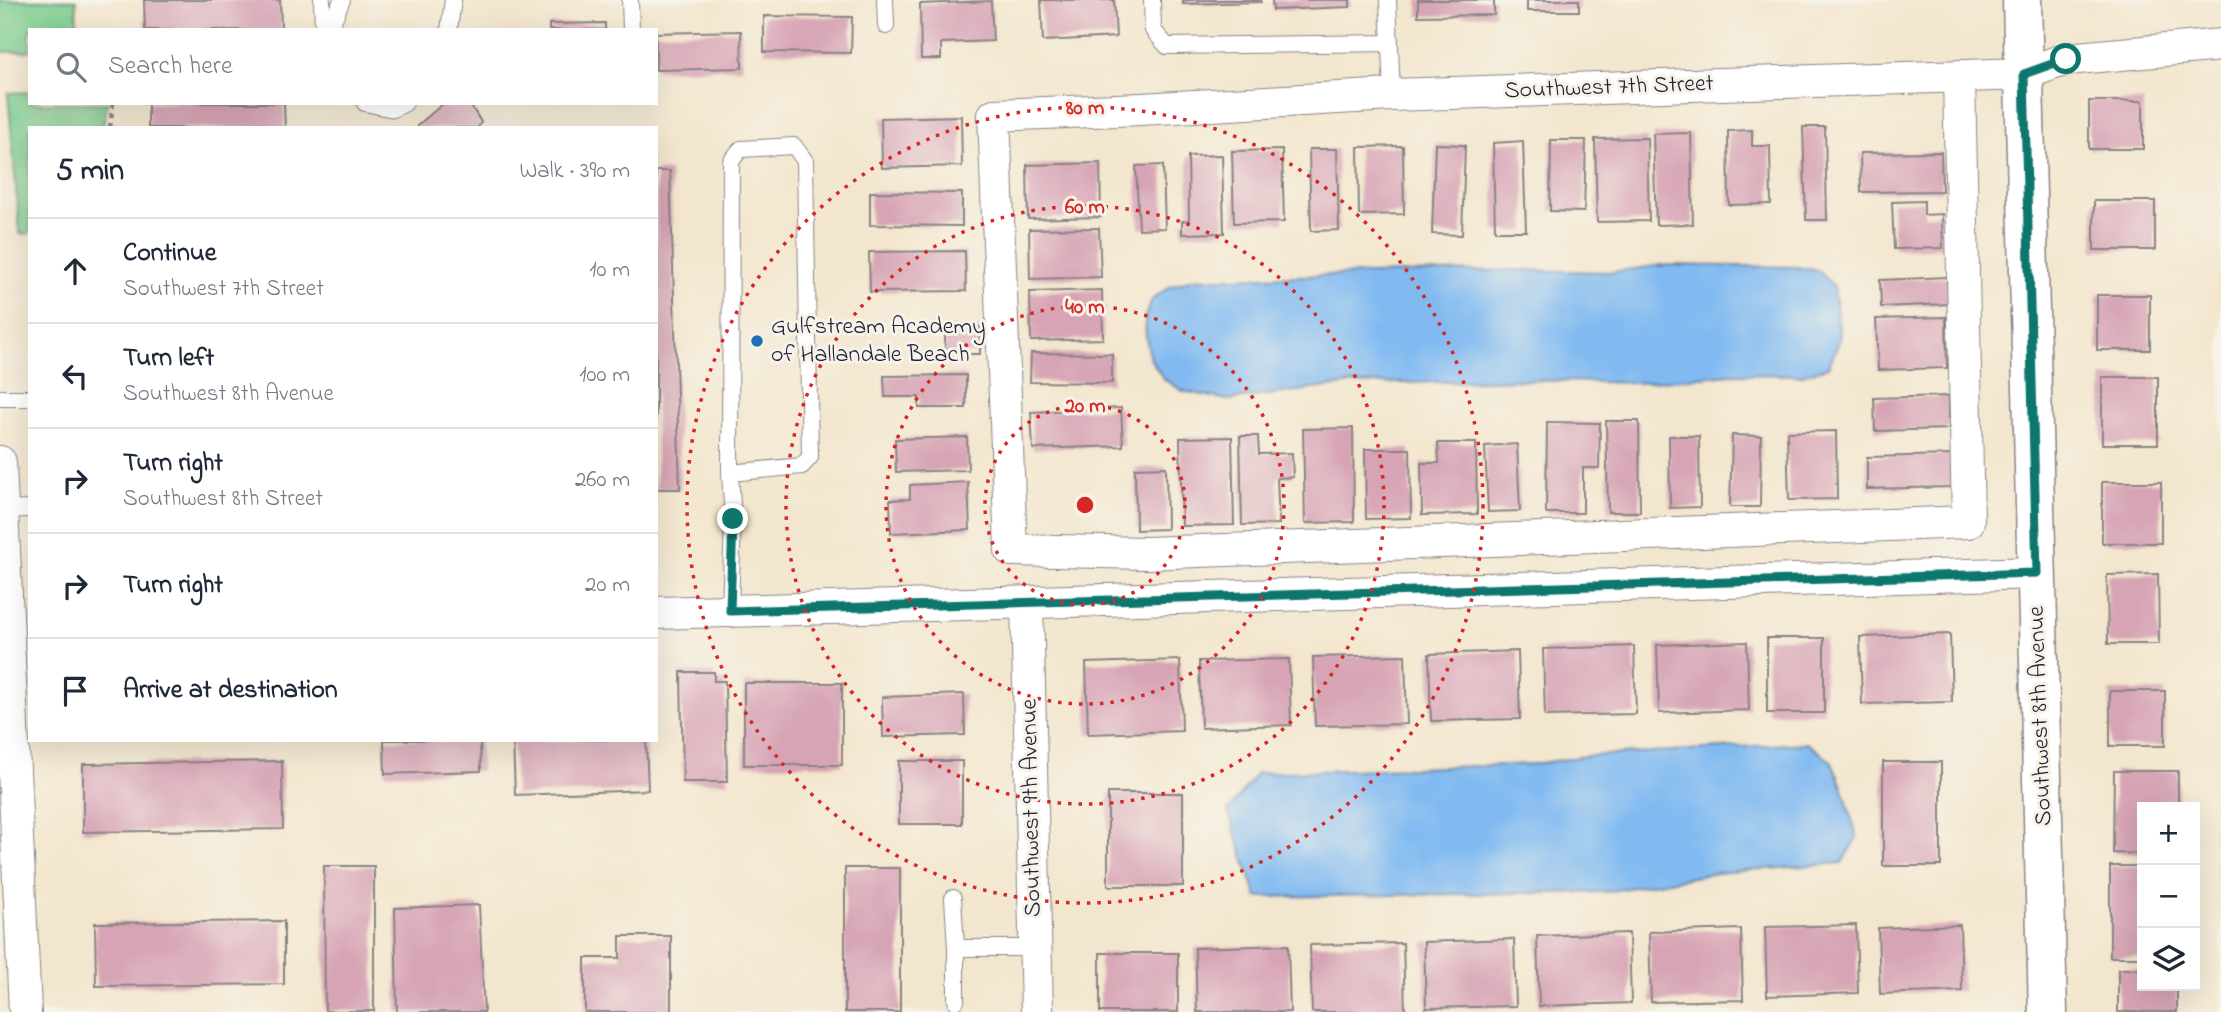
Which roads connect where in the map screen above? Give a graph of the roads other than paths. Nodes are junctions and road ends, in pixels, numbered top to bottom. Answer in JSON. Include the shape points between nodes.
{"nodes":[{"id":1,"x":322,"y":0,"type":"edge"},
{"id":2,"x":342,"y":0,"type":"edge"},
{"id":3,"x":453,"y":0,"type":"edge"},
{"id":4,"x":630,"y":0,"type":"edge"},
{"id":5,"x":885,"y":0,"type":"edge"},
{"id":6,"x":1152,"y":0,"type":"edge"},
{"id":7,"x":1388,"y":0,"type":"edge"},
{"id":8,"x":2022,"y":0,"type":"edge"},
{"id":9,"x":886,"y":26,"type":"dead end"},
{"id":10,"x":323,"y":28,"type":"edge"},
{"id":11,"x":330,"y":28,"type":"edge"},
{"id":12,"x":449,"y":28,"type":"edge"},
{"id":13,"x":631,"y":28,"type":"edge"},
{"id":14,"x":1390,"y":43,"type":"junction"},
{"id":15,"x":2221,"y":45,"type":"edge"},
{"id":16,"x":2024,"y":74,"type":"junction"},
{"id":17,"x":1959,"y":76,"type":"junction"},
{"id":18,"x":1392,"y":94,"type":"junction"},
{"id":19,"x":374,"y":105,"type":"edge"},
{"id":20,"x":401,"y":105,"type":"edge"},
{"id":21,"x":0,"y":398,"type":"edge"},
{"id":22,"x":28,"y":398,"type":"edge"},
{"id":23,"x":0,"y":462,"type":"edge"},
{"id":24,"x":730,"y":473,"type":"junction"},
{"id":25,"x":16,"y":510,"type":"edge"},
{"id":26,"x":2037,"y":573,"type":"junction"},
{"id":27,"x":1027,"y":604,"type":"junction"},
{"id":28,"x":730,"y":611,"type":"junction"},
{"id":29,"x":658,"y":613,"type":"edge"},
{"id":30,"x":12,"y":628,"type":"edge"},
{"id":31,"x":21,"y":712,"type":"edge"},
{"id":32,"x":7,"y":751,"type":"edge"},
{"id":33,"x":8,"y":815,"type":"edge"},
{"id":34,"x":953,"y":898,"type":"dead end"},
{"id":35,"x":956,"y":948,"type":"junction"},
{"id":36,"x":1036,"y":948,"type":"junction"},
{"id":37,"x":956,"y":1001,"type":"dead end"},
{"id":38,"x":25,"y":1012,"type":"edge"},
{"id":39,"x":1037,"y":1012,"type":"edge"},
{"id":40,"x":2048,"y":1012,"type":"edge"}],
"edges":[{"from":1,"to":10,"type":"lane"},
{"from":2,"to":11,"type":"lane"},
{"from":3,"to":12,"type":"lane"},
{"from":4,"to":13,"type":"lane"},
{"from":5,"to":9,"type":"lane"},
{"from":6,"to":14,"type":"lane","via":[[1153,30],[1167,46]]},
{"from":7,"to":14,"type":"lane"},
{"from":8,"to":16,"type":"street","name":"Southwest 8th Avenue"},
{"from":14,"to":18,"type":"lane"},
{"from":15,"to":16,"type":"street","name":"Southwest 7th Street","via":[[2066,59]]},
{"from":16,"to":17,"type":"street","name":"Southwest 7th Street"},
{"from":16,"to":26,"type":"street","name":"Southwest 8th Avenue"},
{"from":17,"to":18,"type":"street","name":"Southwest 7th Street"},
{"from":17,"to":18,"type":"street","name":"Southwest 7th Street","via":[[1968,522],[1146,553],[1011,550],[994,115]]},
{"from":19,"to":20,"type":"lane","via":[[393,109]]},
{"from":21,"to":22,"type":"lane"},
{"from":23,"to":25,"type":"street"},
{"from":24,"to":24,"type":"lane","via":[[731,161],[741,149],[794,146],[805,161],[810,457],[802,467]]},
{"from":24,"to":28,"type":"lane"},
{"from":25,"to":30,"type":"street"},
{"from":26,"to":27,"type":"street"},
{"from":26,"to":40,"type":"street","name":"Southwest 8th Avenue"},
{"from":27,"to":28,"type":"street"},
{"from":27,"to":36,"type":"street","name":"Southwest 9th Avenue"},
{"from":28,"to":29,"type":"street"},
{"from":30,"to":31,"type":"street"},
{"from":31,"to":32,"type":"street"},
{"from":32,"to":33,"type":"street"},
{"from":33,"to":38,"type":"street"},
{"from":34,"to":35,"type":"lane"},
{"from":35,"to":36,"type":"lane"},
{"from":35,"to":37,"type":"lane"},
{"from":36,"to":39,"type":"street","name":"Southwest 9th Avenue"}]}
